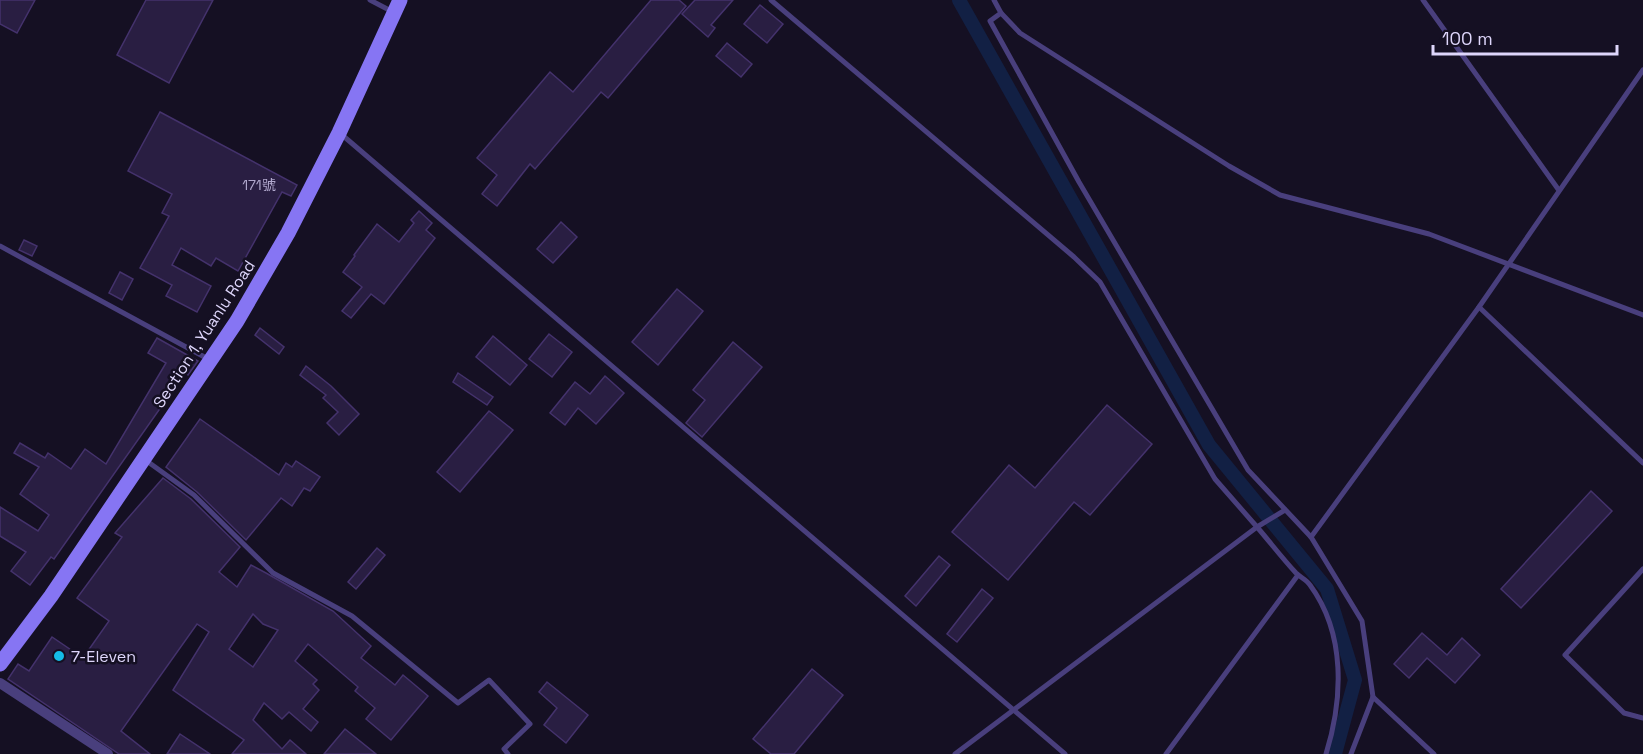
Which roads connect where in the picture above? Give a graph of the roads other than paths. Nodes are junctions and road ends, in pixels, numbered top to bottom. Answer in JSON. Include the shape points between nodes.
{"nodes":[{"id":1,"x":370,"y":0,"type":"edge"},
{"id":2,"x":771,"y":0,"type":"edge"},
{"id":3,"x":994,"y":0,"type":"edge"},
{"id":4,"x":1422,"y":0,"type":"edge"},
{"id":5,"x":397,"y":6,"type":"edge"},
{"id":6,"x":1001,"y":13,"type":"junction"},
{"id":7,"x":1643,"y":70,"type":"edge"},
{"id":8,"x":339,"y":133,"type":"junction"},
{"id":9,"x":1558,"y":189,"type":"junction"},
{"id":10,"x":0,"y":246,"type":"edge"},
{"id":11,"x":1509,"y":265,"type":"junction"},
{"id":12,"x":1479,"y":307,"type":"junction"},
{"id":13,"x":1643,"y":315,"type":"edge"},
{"id":14,"x":210,"y":360,"type":"junction"},
{"id":15,"x":144,"y":459,"type":"junction"},
{"id":16,"x":1643,"y":463,"type":"edge"},
{"id":17,"x":1285,"y":510,"type":"junction"},
{"id":18,"x":1257,"y":527,"type":"junction"},
{"id":19,"x":1311,"y":537,"type":"junction"},
{"id":20,"x":1643,"y":569,"type":"edge"},
{"id":21,"x":1298,"y":575,"type":"junction"},
{"id":22,"x":0,"y":664,"type":"edge"},
{"id":23,"x":0,"y":683,"type":"edge"},
{"id":24,"x":1373,"y":697,"type":"junction"},
{"id":25,"x":1012,"y":710,"type":"junction"},
{"id":26,"x":1643,"y":718,"type":"edge"},
{"id":27,"x":108,"y":754,"type":"edge"},
{"id":28,"x":508,"y":754,"type":"edge"},
{"id":29,"x":955,"y":754,"type":"edge"},
{"id":30,"x":1065,"y":754,"type":"edge"},
{"id":31,"x":1166,"y":754,"type":"edge"},
{"id":32,"x":1326,"y":754,"type":"edge"},
{"id":33,"x":1351,"y":754,"type":"edge"},
{"id":34,"x":1434,"y":754,"type":"edge"}],
"edges":[{"from":1,"to":5,"type":"lane"},
{"from":2,"to":18,"type":"lane","via":[[1100,282],[1215,479]]},
{"from":3,"to":6,"type":"lane"},
{"from":4,"to":9,"type":"lane"},
{"from":5,"to":8,"type":"main road","name":"Section 1, Yuanlu Road"},
{"from":6,"to":11,"type":"lane","via":[[1020,33],[1280,195],[1429,234]]},
{"from":6,"to":17,"type":"lane","via":[[990,21],[1079,182],[1248,470]]},
{"from":7,"to":9,"type":"lane"},
{"from":8,"to":14,"type":"main road","name":"Section 1, Yuanlu Road","via":[[288,233]]},
{"from":8,"to":25,"type":"lane"},
{"from":9,"to":11,"type":"lane"},
{"from":10,"to":14,"type":"lane"},
{"from":11,"to":12,"type":"lane"},
{"from":11,"to":13,"type":"lane"},
{"from":12,"to":16,"type":"lane"},
{"from":12,"to":19,"type":"lane"},
{"from":14,"to":15,"type":"main road","name":"Section 1, Yuanlu Road"},
{"from":15,"to":22,"type":"main road","name":"Section 1, Yuanlu Road"},
{"from":15,"to":28,"type":"lane","via":[[194,495],[273,573],[352,616],[458,703],[489,680],[530,724],[504,749]]},
{"from":17,"to":18,"type":"lane"},
{"from":17,"to":19,"type":"lane"},
{"from":18,"to":21,"type":"lane"},
{"from":18,"to":25,"type":"lane"},
{"from":19,"to":24,"type":"lane","via":[[1362,621]]},
{"from":20,"to":26,"type":"lane","via":[[1565,655],[1624,712]]},
{"from":21,"to":31,"type":"lane"},
{"from":21,"to":32,"type":"lane","via":[[1310,583],[1335,632],[1336,720]]},
{"from":23,"to":27,"type":"street"},
{"from":24,"to":33,"type":"lane"},
{"from":24,"to":34,"type":"lane"},
{"from":25,"to":29,"type":"lane"},
{"from":25,"to":30,"type":"lane"}]}
